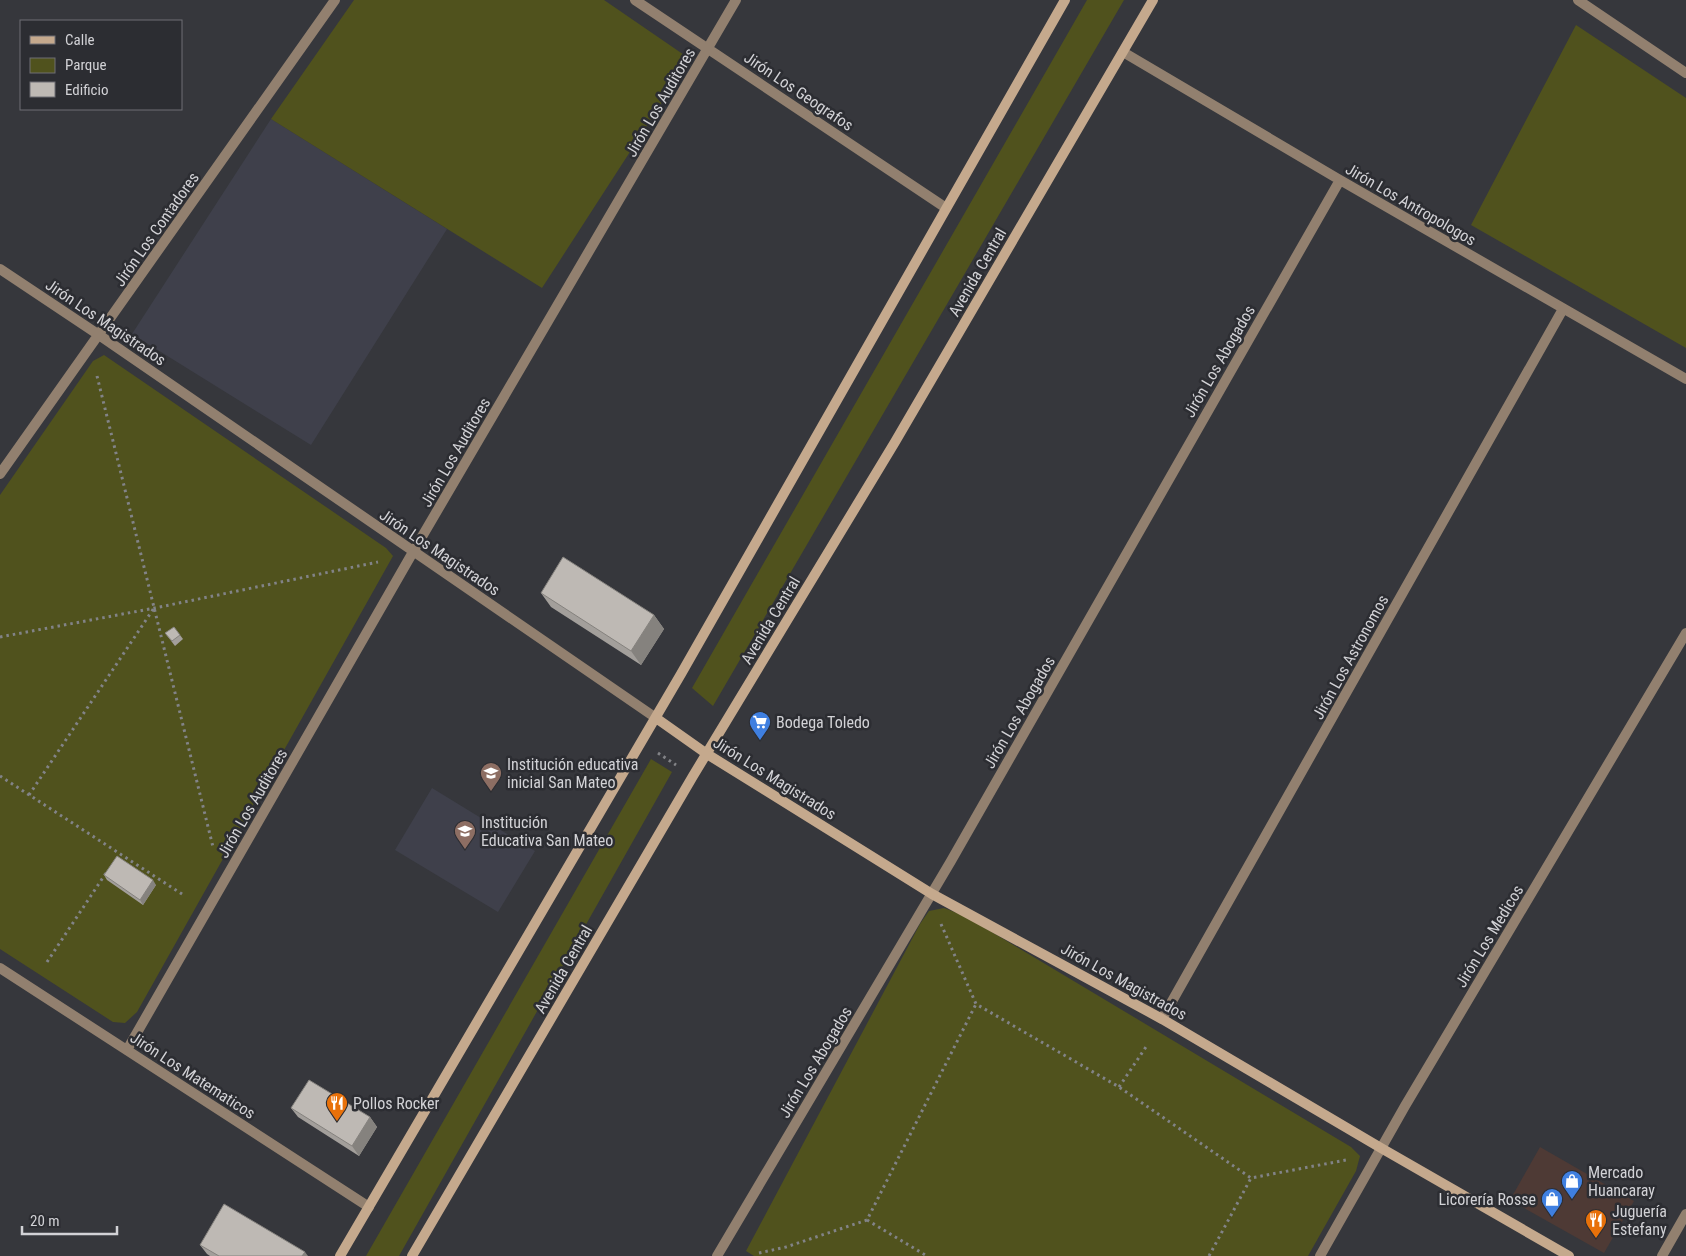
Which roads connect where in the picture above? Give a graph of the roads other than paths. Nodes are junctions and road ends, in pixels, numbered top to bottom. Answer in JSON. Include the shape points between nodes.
{"nodes":[{"id":1,"x":336,"y":0,"type":"edge"},
{"id":2,"x":635,"y":0,"type":"edge"},
{"id":3,"x":736,"y":0,"type":"edge"},
{"id":4,"x":1065,"y":0,"type":"edge"},
{"id":5,"x":1153,"y":0,"type":"edge"},
{"id":6,"x":1578,"y":0,"type":"edge"},
{"id":7,"x":708,"y":49,"type":"junction"},
{"id":8,"x":1123,"y":52,"type":"junction"},
{"id":9,"x":1686,"y":73,"type":"edge"},
{"id":10,"x":1340,"y":180,"type":"junction"},
{"id":11,"x":946,"y":208,"type":"junction"},
{"id":12,"x":0,"y":269,"type":"edge"},
{"id":13,"x":1563,"y":309,"type":"junction"},
{"id":14,"x":99,"y":335,"type":"junction"},
{"id":15,"x":1686,"y":379,"type":"edge"},
{"id":16,"x":0,"y":474,"type":"edge"},
{"id":17,"x":414,"y":552,"type":"junction"},
{"id":18,"x":1686,"y":633,"type":"edge"},
{"id":19,"x":656,"y":718,"type":"junction"},
{"id":20,"x":707,"y":754,"type":"junction"},
{"id":21,"x":932,"y":894,"type":"junction"},
{"id":22,"x":0,"y":968,"type":"edge"},
{"id":23,"x":1162,"y":1019,"type":"junction"},
{"id":24,"x":127,"y":1050,"type":"junction"},
{"id":25,"x":1381,"y":1148,"type":"junction"},
{"id":26,"x":369,"y":1207,"type":"junction"},
{"id":27,"x":1686,"y":1214,"type":"edge"},
{"id":28,"x":340,"y":1256,"type":"edge"},
{"id":29,"x":412,"y":1256,"type":"edge"},
{"id":30,"x":717,"y":1256,"type":"edge"},
{"id":31,"x":1320,"y":1256,"type":"edge"},
{"id":32,"x":1569,"y":1256,"type":"edge"},
{"id":33,"x":1662,"y":1256,"type":"edge"}],
"edges":[{"from":1,"to":14,"type":"street","name":"Jirón Los Contadores"},
{"from":2,"to":7,"type":"street","name":"Jirón Los Geografos"},
{"from":3,"to":7,"type":"street","name":"Jirón Los Auditores"},
{"from":4,"to":11,"type":"main road"},
{"from":5,"to":8,"type":"main road","name":"Avenida Central"},
{"from":6,"to":9,"type":"street"},
{"from":7,"to":11,"type":"street","name":"Jirón Los Geografos"},
{"from":7,"to":17,"type":"street","name":"Jirón Los Auditores"},
{"from":8,"to":10,"type":"street","name":"Jirón Los Antropologos"},
{"from":8,"to":20,"type":"main road","name":"Avenida Central","via":[[895,442]]},
{"from":10,"to":13,"type":"street","name":"Jirón Los Antropologos"},
{"from":10,"to":21,"type":"street","name":"Jirón Los Abogados"},
{"from":11,"to":19,"type":"main road"},
{"from":12,"to":14,"type":"street","name":"Jirón Los Magistrados"},
{"from":13,"to":15,"type":"street","name":"Jirón Los Antropologos"},
{"from":13,"to":23,"type":"street","name":"Jirón Los Astronomos"},
{"from":14,"to":16,"type":"street","name":"Jirón Los Contadores"},
{"from":14,"to":17,"type":"street","name":"Jirón Los Magistrados"},
{"from":17,"to":19,"type":"street","name":"Jirón Los Magistrados"},
{"from":17,"to":24,"type":"street","name":"Jirón Los Auditores"},
{"from":18,"to":25,"type":"street","name":"Jirón Los Medicos"},
{"from":19,"to":20,"type":"main road","name":"Jirón Los Magistrados"},
{"from":19,"to":26,"type":"main road"},
{"from":20,"to":21,"type":"main road","name":"Jirón Los Magistrados"},
{"from":20,"to":29,"type":"main road","name":"Avenida Central"},
{"from":21,"to":23,"type":"main road","name":"Jirón Los Magistrados"},
{"from":21,"to":30,"type":"street","name":"Jirón Los Abogados"},
{"from":22,"to":24,"type":"street","name":"Jirón Los Matematicos"},
{"from":23,"to":25,"type":"main road","name":"Jirón Los Magistrados"},
{"from":24,"to":26,"type":"street","name":"Jirón Los Matematicos"},
{"from":25,"to":31,"type":"street","name":"Jirón Los Medicos"},
{"from":25,"to":32,"type":"main road","name":"Jirón Los Magistrados"},
{"from":26,"to":28,"type":"main road"},
{"from":27,"to":33,"type":"street"}]}
